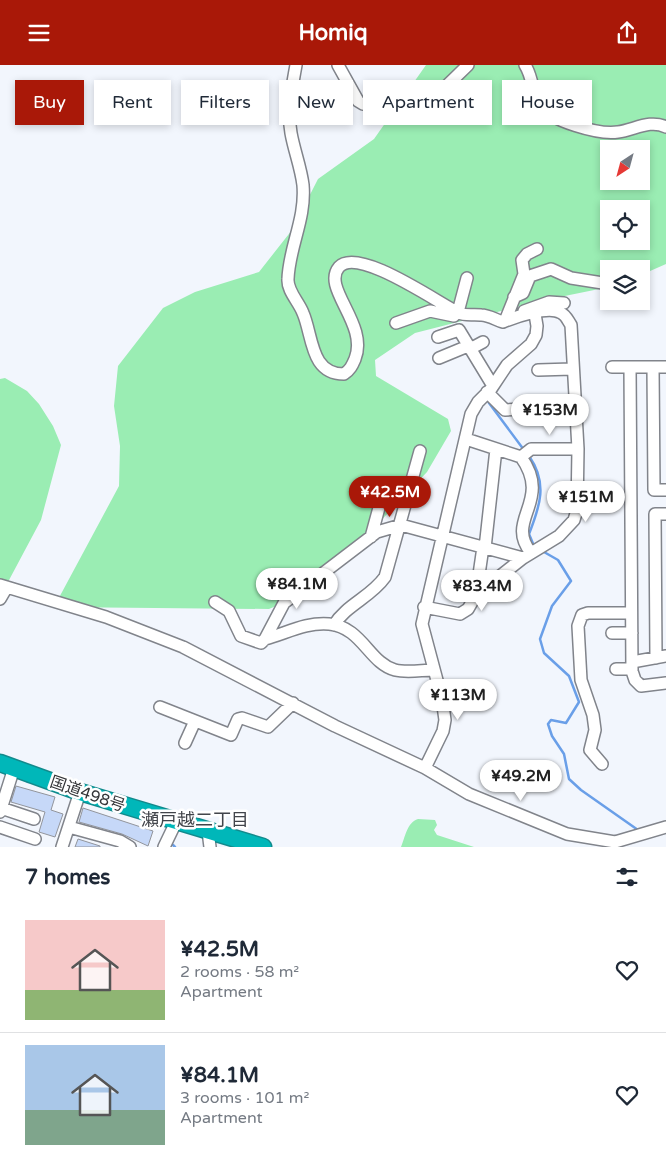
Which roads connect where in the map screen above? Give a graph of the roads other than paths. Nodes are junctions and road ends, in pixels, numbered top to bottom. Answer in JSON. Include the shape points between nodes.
{"nodes":[{"id":1,"x":296,"y":65,"type":"edge"},
{"id":2,"x":338,"y":65,"type":"edge"},
{"id":3,"x":468,"y":65,"type":"edge"},
{"id":4,"x":525,"y":65,"type":"edge"},
{"id":5,"x":666,"y":127,"type":"edge"},
{"id":6,"x":537,"y":249,"type":"dead end"},
{"id":7,"x":559,"y":271,"type":"junction"},
{"id":8,"x":577,"y":271,"type":"dead end"},
{"id":9,"x":468,"y":278,"type":"dead end"},
{"id":10,"x":600,"y":283,"type":"edge"},
{"id":11,"x":416,"y":295,"type":"dead end"},
{"id":12,"x":514,"y":297,"type":"junction"},
{"id":13,"x":564,"y":303,"type":"dead end"},
{"id":14,"x":458,"y":314,"type":"junction"},
{"id":15,"x":535,"y":314,"type":"junction"},
{"id":16,"x":521,"y":315,"type":"junction"},
{"id":17,"x":505,"y":321,"type":"junction"},
{"id":18,"x":396,"y":323,"type":"dead end"},
{"id":19,"x":438,"y":337,"type":"dead end"},
{"id":20,"x":483,"y":341,"type":"dead end"},
{"id":21,"x":469,"y":348,"type":"junction"},
{"id":22,"x":440,"y":358,"type":"dead end"},
{"id":23,"x":612,"y":367,"type":"dead end"},
{"id":24,"x":630,"y":367,"type":"junction"},
{"id":25,"x":653,"y":367,"type":"junction"},
{"id":26,"x":666,"y":367,"type":"edge"},
{"id":27,"x":572,"y":369,"type":"junction"},
{"id":28,"x":538,"y":370,"type":"dead end"},
{"id":29,"x":490,"y":389,"type":"junction"},
{"id":30,"x":574,"y":407,"type":"junction"},
{"id":31,"x":466,"y":439,"type":"junction"},
{"id":32,"x":496,"y":449,"type":"junction"},
{"id":33,"x":578,"y":449,"type":"junction"},
{"id":34,"x":420,"y":451,"type":"dead end"},
{"id":35,"x":525,"y":454,"type":"junction"},
{"id":36,"x":666,"y":490,"type":"edge"},
{"id":37,"x":383,"y":493,"type":"dead end"},
{"id":38,"x":666,"y":514,"type":"edge"},
{"id":39,"x":401,"y":525,"type":"junction"},
{"id":40,"x":442,"y":536,"type":"junction"},
{"id":41,"x":371,"y":537,"type":"junction"},
{"id":42,"x":484,"y":548,"type":"junction"},
{"id":43,"x":527,"y":556,"type":"junction"},
{"id":44,"x":4,"y":586,"type":"edge"},
{"id":45,"x":476,"y":595,"type":"junction"},
{"id":46,"x":0,"y":599,"type":"edge"},
{"id":47,"x":215,"y":602,"type":"dead end"},
{"id":48,"x":424,"y":607,"type":"junction"},
{"id":49,"x":631,"y":613,"type":"junction"},
{"id":50,"x":334,"y":625,"type":"junction"},
{"id":51,"x":612,"y":633,"type":"dead end"},
{"id":52,"x":632,"y":633,"type":"junction"},
{"id":53,"x":265,"y":639,"type":"junction"},
{"id":54,"x":661,"y":657,"type":"edge"},
{"id":55,"x":632,"y":666,"type":"junction"},
{"id":56,"x":616,"y":669,"type":"dead end"},
{"id":57,"x":434,"y":670,"type":"junction"},
{"id":58,"x":666,"y":683,"type":"edge"},
{"id":59,"x":293,"y":703,"type":"junction"},
{"id":60,"x":160,"y":707,"type":"dead end"},
{"id":61,"x":195,"y":721,"type":"junction"},
{"id":62,"x":184,"y":743,"type":"dead end"},
{"id":63,"x":602,"y":764,"type":"dead end"},
{"id":64,"x":7,"y":766,"type":"edge"},
{"id":65,"x":425,"y":768,"type":"junction"},
{"id":66,"x":80,"y":792,"type":"junction"},
{"id":67,"x":1,"y":810,"type":"edge"},
{"id":68,"x":34,"y":819,"type":"dead end"},
{"id":69,"x":176,"y":822,"type":"junction"},
{"id":70,"x":0,"y":827,"type":"edge"},
{"id":71,"x":69,"y":827,"type":"junction"},
{"id":72,"x":666,"y":827,"type":"edge"},
{"id":73,"x":35,"y":839,"type":"dead end"},
{"id":74,"x":209,"y":839,"type":"edge"},
{"id":75,"x":615,"y":845,"type":"edge"},
{"id":76,"x":62,"y":847,"type":"edge"},
{"id":77,"x":130,"y":847,"type":"edge"},
{"id":78,"x":164,"y":847,"type":"edge"},
{"id":79,"x":263,"y":847,"type":"edge"}],
"edges":[{"from":1,"to":14,"type":"street","via":[[289,110],[303,185],[303,209],[288,281],[289,289],[304,315],[316,358],[334,374],[344,374],[352,367],[358,352],[355,325],[336,285],[335,276],[344,262],[354,261],[376,267]]},
{"from":2,"to":3,"type":"street","via":[[358,101],[368,105],[392,99],[430,102]]},
{"from":4,"to":5,"type":"street","via":[[539,105],[555,116],[605,133],[647,125]]},
{"from":6,"to":12,"type":"street","via":[[522,260],[524,274]]},
{"from":7,"to":8,"type":"street"},
{"from":7,"to":10,"type":"street","via":[[571,279]]},
{"from":7,"to":12,"type":"street","via":[[551,269],[530,276],[523,293]]},
{"from":9,"to":14,"type":"street"},
{"from":11,"to":14,"type":"street"},
{"from":12,"to":17,"type":"street"},
{"from":13,"to":16,"type":"street","via":[[539,304]]},
{"from":14,"to":17,"type":"street","via":[[484,315]]},
{"from":14,"to":18,"type":"street","via":[[430,311]]},
{"from":15,"to":16,"type":"street"},
{"from":15,"to":27,"type":"street","via":[[554,310],[567,318],[573,334]]},
{"from":15,"to":29,"type":"street","via":[[536,335],[531,344],[507,365]]},
{"from":16,"to":17,"type":"street"},
{"from":19,"to":21,"type":"street","via":[[459,330]]},
{"from":20,"to":21,"type":"street"},
{"from":21,"to":22,"type":"street"},
{"from":21,"to":29,"type":"street"},
{"from":23,"to":24,"type":"street"},
{"from":24,"to":25,"type":"street"},
{"from":24,"to":49,"type":"street"},
{"from":25,"to":26,"type":"street"},
{"from":25,"to":36,"type":"street","via":[[654,490]]},
{"from":27,"to":28,"type":"street"},
{"from":27,"to":30,"type":"street"},
{"from":29,"to":30,"type":"street","via":[[505,410]]},
{"from":29,"to":31,"type":"street","via":[[471,414]]},
{"from":30,"to":33,"type":"street"},
{"from":31,"to":32,"type":"street"},
{"from":31,"to":40,"type":"street"},
{"from":32,"to":35,"type":"street"},
{"from":32,"to":42,"type":"street"},
{"from":33,"to":35,"type":"street"},
{"from":33,"to":43,"type":"street","via":[[574,520],[559,536]]},
{"from":34,"to":39,"type":"street"},
{"from":35,"to":43,"type":"street","via":[[534,488],[521,528]]},
{"from":37,"to":41,"type":"street"},
{"from":38,"to":54,"type":"street","via":[[655,514]]},
{"from":39,"to":40,"type":"street"},
{"from":39,"to":41,"type":"street"},
{"from":39,"to":50,"type":"street","via":[[385,577],[378,588],[338,618]]},
{"from":40,"to":42,"type":"street"},
{"from":40,"to":48,"type":"street"},
{"from":41,"to":53,"type":"street","via":[[284,603]]},
{"from":42,"to":43,"type":"street"},
{"from":42,"to":45,"type":"street"},
{"from":43,"to":45,"type":"street"},
{"from":44,"to":46,"type":"street"},
{"from":44,"to":59,"type":"street","via":[[106,617],[166,640]]},
{"from":45,"to":48,"type":"street","via":[[468,609],[460,614]]},
{"from":47,"to":53,"type":"street","via":[[229,611],[241,636],[261,643]]},
{"from":48,"to":57,"type":"street","via":[[422,624]]},
{"from":49,"to":52,"type":"street"},
{"from":49,"to":63,"type":"street","via":[[588,613],[582,615],[578,626],[581,679],[595,730],[590,750]]},
{"from":50,"to":53,"type":"street","via":[[311,625]]},
{"from":50,"to":57,"type":"street","via":[[359,637],[389,667],[396,670]]},
{"from":51,"to":52,"type":"street"},
{"from":52,"to":55,"type":"street"},
{"from":54,"to":55,"type":"street"},
{"from":55,"to":56,"type":"street"},
{"from":55,"to":58,"type":"street","via":[[635,680],[641,686]]},
{"from":57,"to":65,"type":"street","via":[[444,719],[443,731]]},
{"from":59,"to":61,"type":"street","via":[[268,727],[238,719],[231,735]]},
{"from":59,"to":65,"type":"street"},
{"from":60,"to":61,"type":"street"},
{"from":61,"to":62,"type":"street"},
{"from":64,"to":66,"type":"highway","name":"国道498号"},
{"from":64,"to":67,"type":"street"},
{"from":65,"to":75,"type":"street","via":[[469,793],[549,827]]},
{"from":66,"to":69,"type":"highway","name":"国道498号"},
{"from":66,"to":71,"type":"street"},
{"from":67,"to":68,"type":"street"},
{"from":69,"to":74,"type":"highway","name":"国道498号"},
{"from":69,"to":78,"type":"street"},
{"from":70,"to":73,"type":"street"},
{"from":71,"to":76,"type":"street"},
{"from":71,"to":77,"type":"street","via":[[120,841]]},
{"from":72,"to":75,"type":"street"},
{"from":74,"to":79,"type":"highway","name":"国道498号"}]}
